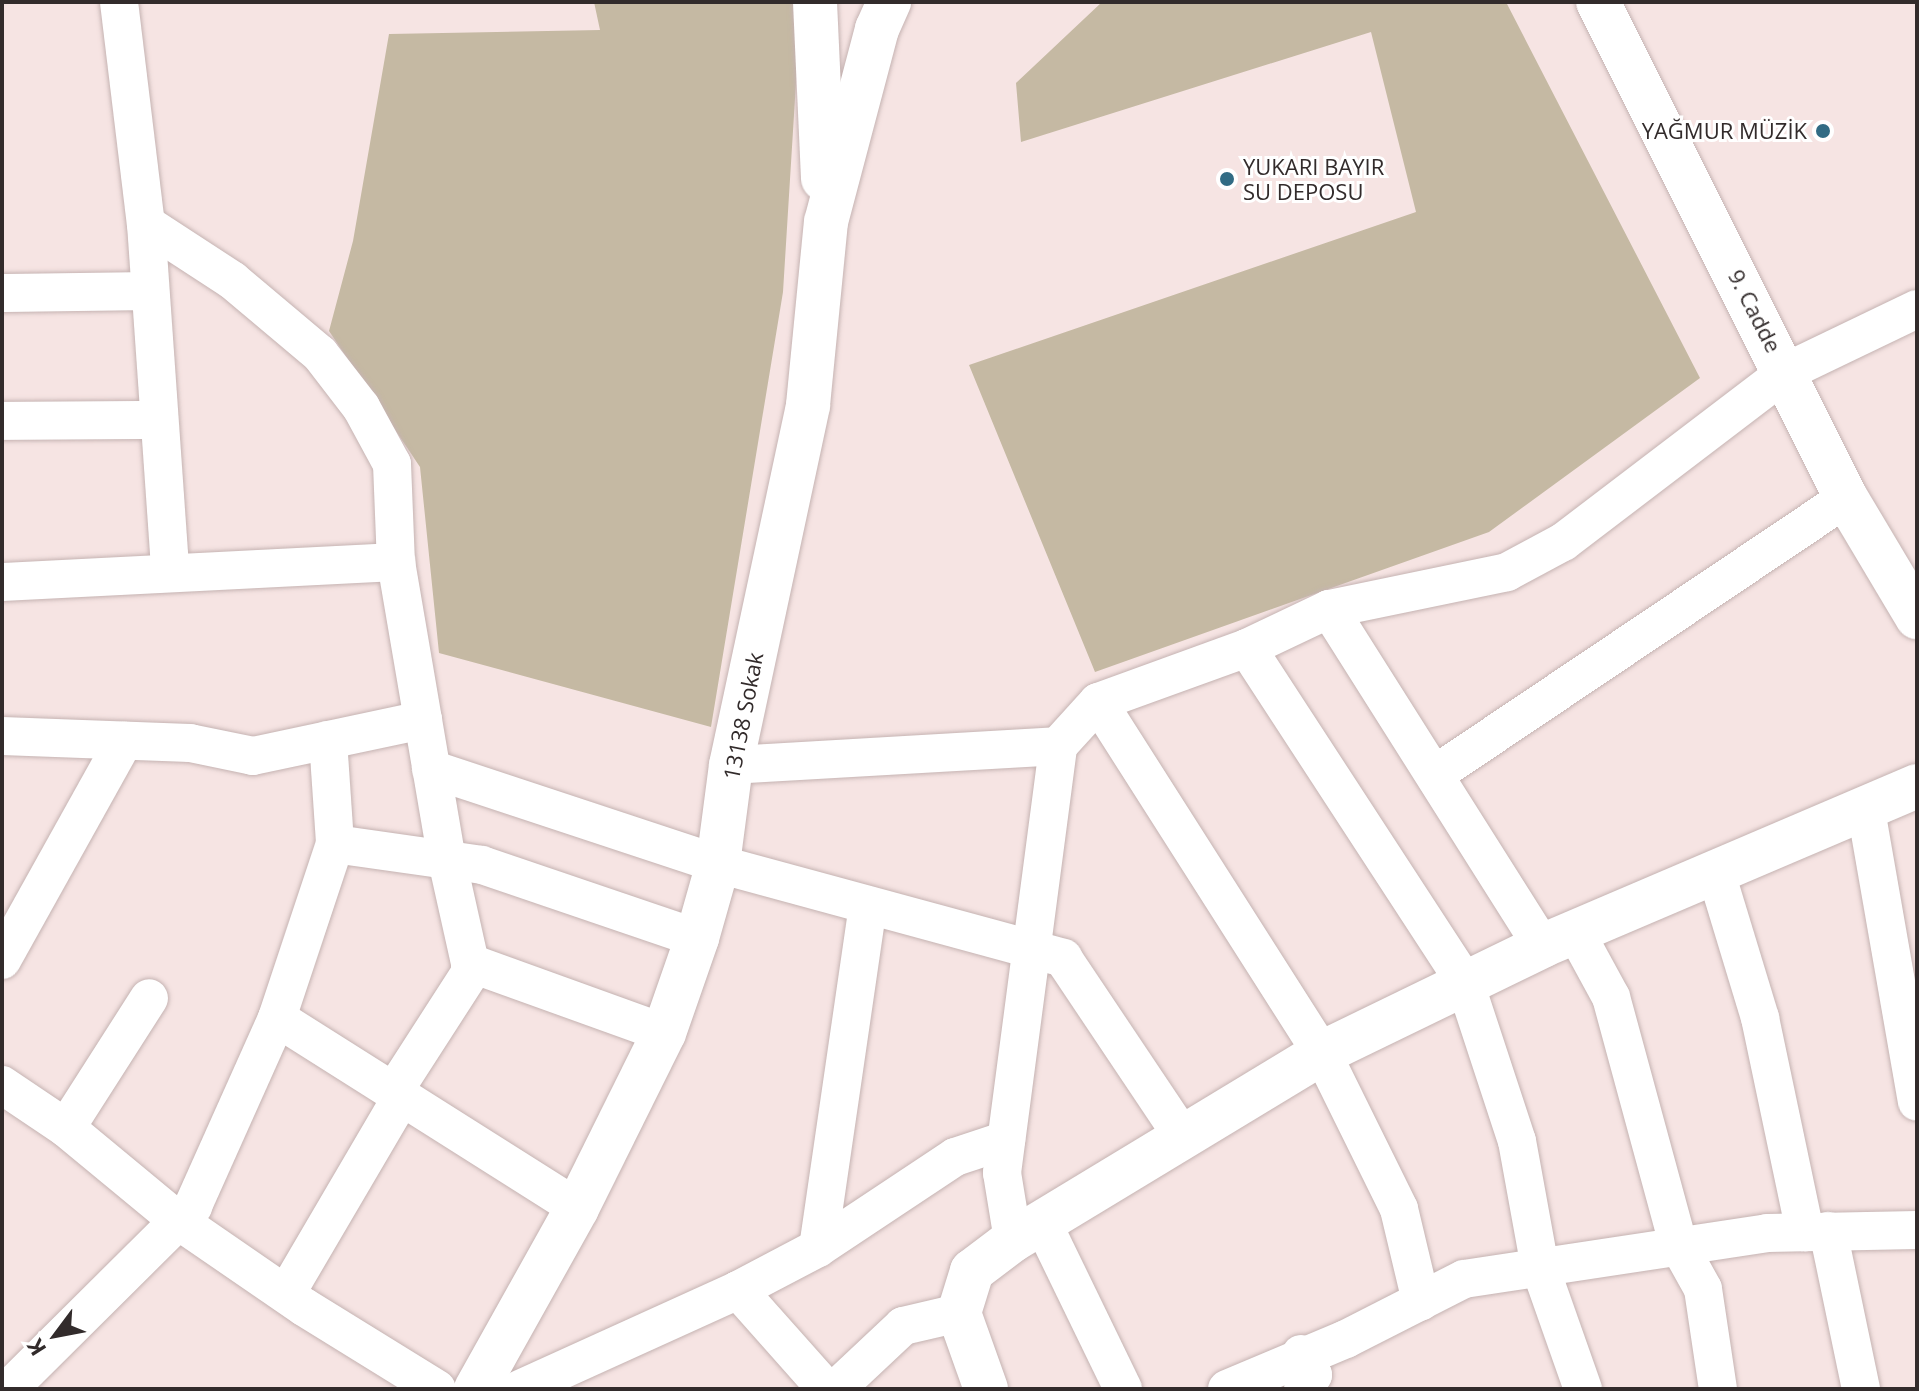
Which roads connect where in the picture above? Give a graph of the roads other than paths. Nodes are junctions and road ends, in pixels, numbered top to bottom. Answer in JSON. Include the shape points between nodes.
{"nodes":[{"id":1,"x":119,"y":2,"type":"edge"},
{"id":2,"x":815,"y":2,"type":"edge"},
{"id":3,"x":889,"y":2,"type":"edge"},
{"id":4,"x":1598,"y":2,"type":"edge"},
{"id":5,"x":826,"y":222,"type":"junction"},
{"id":6,"x":146,"y":224,"type":"junction"},
{"id":7,"x":150,"y":291,"type":"junction"},
{"id":8,"x":2,"y":293,"type":"edge"},
{"id":9,"x":1917,"y":309,"type":"edge"},
{"id":10,"x":1786,"y":372,"type":"junction"},
{"id":11,"x":159,"y":420,"type":"junction"},
{"id":12,"x":2,"y":421,"type":"edge"},
{"id":13,"x":1846,"y":498,"type":"junction"},
{"id":14,"x":396,"y":562,"type":"junction"},
{"id":15,"x":170,"y":570,"type":"junction"},
{"id":16,"x":2,"y":582,"type":"edge"},
{"id":17,"x":1329,"y":609,"type":"junction"},
{"id":18,"x":1917,"y":617,"type":"edge"},
{"id":19,"x":1247,"y":648,"type":"junction"},
{"id":20,"x":1098,"y":702,"type":"junction"},
{"id":21,"x":423,"y":720,"type":"junction"},
{"id":22,"x":2,"y":736,"type":"edge"},
{"id":23,"x":328,"y":740,"type":"junction"},
{"id":24,"x":124,"y":741,"type":"junction"},
{"id":25,"x":1058,"y":746,"type":"junction"},
{"id":26,"x":731,"y":765,"type":"junction"},
{"id":27,"x":431,"y":769,"type":"junction"},
{"id":28,"x":1437,"y":773,"type":"junction"},
{"id":29,"x":1917,"y":786,"type":"edge"},
{"id":30,"x":1866,"y":810,"type":"junction"},
{"id":31,"x":335,"y":844,"type":"junction"},
{"id":32,"x":447,"y":860,"type":"junction"},
{"id":33,"x":718,"y":864,"type":"junction"},
{"id":34,"x":1716,"y":873,"type":"junction"},
{"id":35,"x":868,"y":906,"type":"junction"},
{"id":36,"x":697,"y":938,"type":"junction"},
{"id":37,"x":1558,"y":938,"type":"junction"},
{"id":38,"x":1034,"y":949,"type":"junction"},
{"id":39,"x":2,"y":960,"type":"edge"},
{"id":40,"x":470,"y":963,"type":"junction"},
{"id":41,"x":1465,"y":983,"type":"junction"},
{"id":42,"x":149,"y":998,"type":"dead end"},
{"id":43,"x":277,"y":1018,"type":"junction"},
{"id":44,"x":664,"y":1033,"type":"junction"},
{"id":45,"x":1322,"y":1053,"type":"junction"},
{"id":46,"x":2,"y":1085,"type":"edge"},
{"id":47,"x":398,"y":1094,"type":"junction"},
{"id":48,"x":1917,"y":1102,"type":"edge"},
{"id":49,"x":66,"y":1128,"type":"junction"},
{"id":50,"x":1183,"y":1137,"type":"junction"},
{"id":51,"x":1006,"y":1140,"type":"junction"},
{"id":52,"x":577,"y":1208,"type":"junction"},
{"id":53,"x":176,"y":1219,"type":"junction"},
{"id":54,"x":1917,"y":1230,"type":"edge"},
{"id":55,"x":1028,"y":1232,"type":"junction"},
{"id":56,"x":1817,"y":1232,"type":"junction"},
{"id":57,"x":1678,"y":1244,"type":"junction"},
{"id":58,"x":818,"y":1248,"type":"junction"},
{"id":59,"x":1540,"y":1267,"type":"junction"},
{"id":60,"x":738,"y":1290,"type":"junction"},
{"id":61,"x":286,"y":1294,"type":"junction"},
{"id":62,"x":1421,"y":1301,"type":"junction"},
{"id":63,"x":959,"y":1313,"type":"junction"},
{"id":64,"x":1310,"y":1377,"type":"edge"},
{"id":65,"x":9,"y":1384,"type":"edge"},
{"id":66,"x":437,"y":1389,"type":"edge"},
{"id":67,"x":476,"y":1389,"type":"edge"},
{"id":68,"x":520,"y":1389,"type":"edge"},
{"id":69,"x":826,"y":1389,"type":"edge"},
{"id":70,"x":836,"y":1389,"type":"edge"},
{"id":71,"x":986,"y":1389,"type":"edge"},
{"id":72,"x":1123,"y":1389,"type":"edge"},
{"id":73,"x":1227,"y":1389,"type":"edge"},
{"id":74,"x":1583,"y":1389,"type":"edge"},
{"id":75,"x":1718,"y":1389,"type":"edge"},
{"id":76,"x":1861,"y":1389,"type":"edge"}],
"edges":[{"from":1,"to":6,"type":"street"},
{"from":2,"to":5,"type":"street"},
{"from":3,"to":5,"type":"street","name":"13138 Sokak","via":[[877,29]]},
{"from":4,"to":10,"type":"street","name":"9. Cadde"},
{"from":5,"to":26,"type":"street","name":"13138 Sokak","via":[[808,405]]},
{"from":6,"to":7,"type":"street"},
{"from":6,"to":14,"type":"street","via":[[232,280],[320,354],[361,407],[392,464]]},
{"from":7,"to":8,"type":"street"},
{"from":7,"to":11,"type":"street"},
{"from":9,"to":10,"type":"street"},
{"from":10,"to":13,"type":"street","name":"9. Cadde"},
{"from":10,"to":17,"type":"street","via":[[1563,542],[1507,572]]},
{"from":11,"to":12,"type":"street"},
{"from":11,"to":15,"type":"street"},
{"from":13,"to":18,"type":"street","name":"9. Cadde"},
{"from":13,"to":28,"type":"street"},
{"from":14,"to":15,"type":"street"},
{"from":14,"to":21,"type":"street"},
{"from":15,"to":16,"type":"street"},
{"from":17,"to":19,"type":"street"},
{"from":17,"to":28,"type":"street"},
{"from":19,"to":20,"type":"street"},
{"from":19,"to":41,"type":"street"},
{"from":20,"to":25,"type":"street"},
{"from":20,"to":45,"type":"street"},
{"from":21,"to":23,"type":"street"},
{"from":21,"to":27,"type":"street"},
{"from":22,"to":24,"type":"street"},
{"from":23,"to":24,"type":"street","via":[[253,756],[190,743]]},
{"from":23,"to":31,"type":"street"},
{"from":24,"to":39,"type":"street"},
{"from":25,"to":26,"type":"street"},
{"from":25,"to":38,"type":"street"},
{"from":26,"to":33,"type":"street","name":"13138 Sokak"},
{"from":27,"to":32,"type":"street"},
{"from":27,"to":33,"type":"street"},
{"from":28,"to":37,"type":"street"},
{"from":29,"to":30,"type":"street"},
{"from":30,"to":34,"type":"street"},
{"from":30,"to":48,"type":"street"},
{"from":31,"to":32,"type":"street"},
{"from":31,"to":43,"type":"street"},
{"from":32,"to":36,"type":"street","via":[[482,865]]},
{"from":32,"to":40,"type":"street"},
{"from":33,"to":35,"type":"street"},
{"from":33,"to":36,"type":"street","name":"13138 Sokak"},
{"from":34,"to":37,"type":"street"},
{"from":34,"to":56,"type":"street"},
{"from":35,"to":38,"type":"street"},
{"from":35,"to":58,"type":"street"},
{"from":36,"to":44,"type":"street","name":"13138 Sokak"},
{"from":37,"to":41,"type":"street"},
{"from":37,"to":57,"type":"street","via":[[1611,997]]},
{"from":38,"to":50,"type":"street","via":[[1063,958]]},
{"from":38,"to":51,"type":"street"},
{"from":40,"to":44,"type":"street"},
{"from":40,"to":47,"type":"street","via":[[470,973]]},
{"from":41,"to":45,"type":"street"},
{"from":41,"to":59,"type":"street","via":[[1517,1141]]},
{"from":42,"to":49,"type":"street"},
{"from":43,"to":47,"type":"street"},
{"from":43,"to":53,"type":"street","via":[[193,1206]]},
{"from":44,"to":52,"type":"street","name":"13138 Sokak"},
{"from":45,"to":50,"type":"street"},
{"from":45,"to":62,"type":"street","via":[[1399,1209]]},
{"from":46,"to":49,"type":"street"},
{"from":47,"to":52,"type":"street"},
{"from":47,"to":61,"type":"street"},
{"from":49,"to":53,"type":"street"},
{"from":50,"to":55,"type":"street"},
{"from":51,"to":55,"type":"street","via":[[1002,1173]]},
{"from":51,"to":58,"type":"street","via":[[955,1157]]},
{"from":52,"to":67,"type":"street","name":"13138 Sokak"},
{"from":53,"to":61,"type":"street"},
{"from":53,"to":65,"type":"street"},
{"from":54,"to":56,"type":"street"},
{"from":55,"to":63,"type":"street","via":[[972,1271]]},
{"from":55,"to":72,"type":"street"},
{"from":56,"to":57,"type":"street"},
{"from":56,"to":76,"type":"street"},
{"from":57,"to":59,"type":"street"},
{"from":57,"to":75,"type":"street","via":[[1703,1289]]},
{"from":58,"to":60,"type":"street"},
{"from":59,"to":62,"type":"street","via":[[1464,1279]]},
{"from":59,"to":74,"type":"street"},
{"from":60,"to":68,"type":"street"},
{"from":60,"to":69,"type":"street"},
{"from":61,"to":66,"type":"street"},
{"from":62,"to":64,"type":"street","via":[[1346,1339]]},
{"from":63,"to":70,"type":"street","via":[[903,1326]]},
{"from":63,"to":71,"type":"street"},
{"from":64,"to":73,"type":"street"}]}
